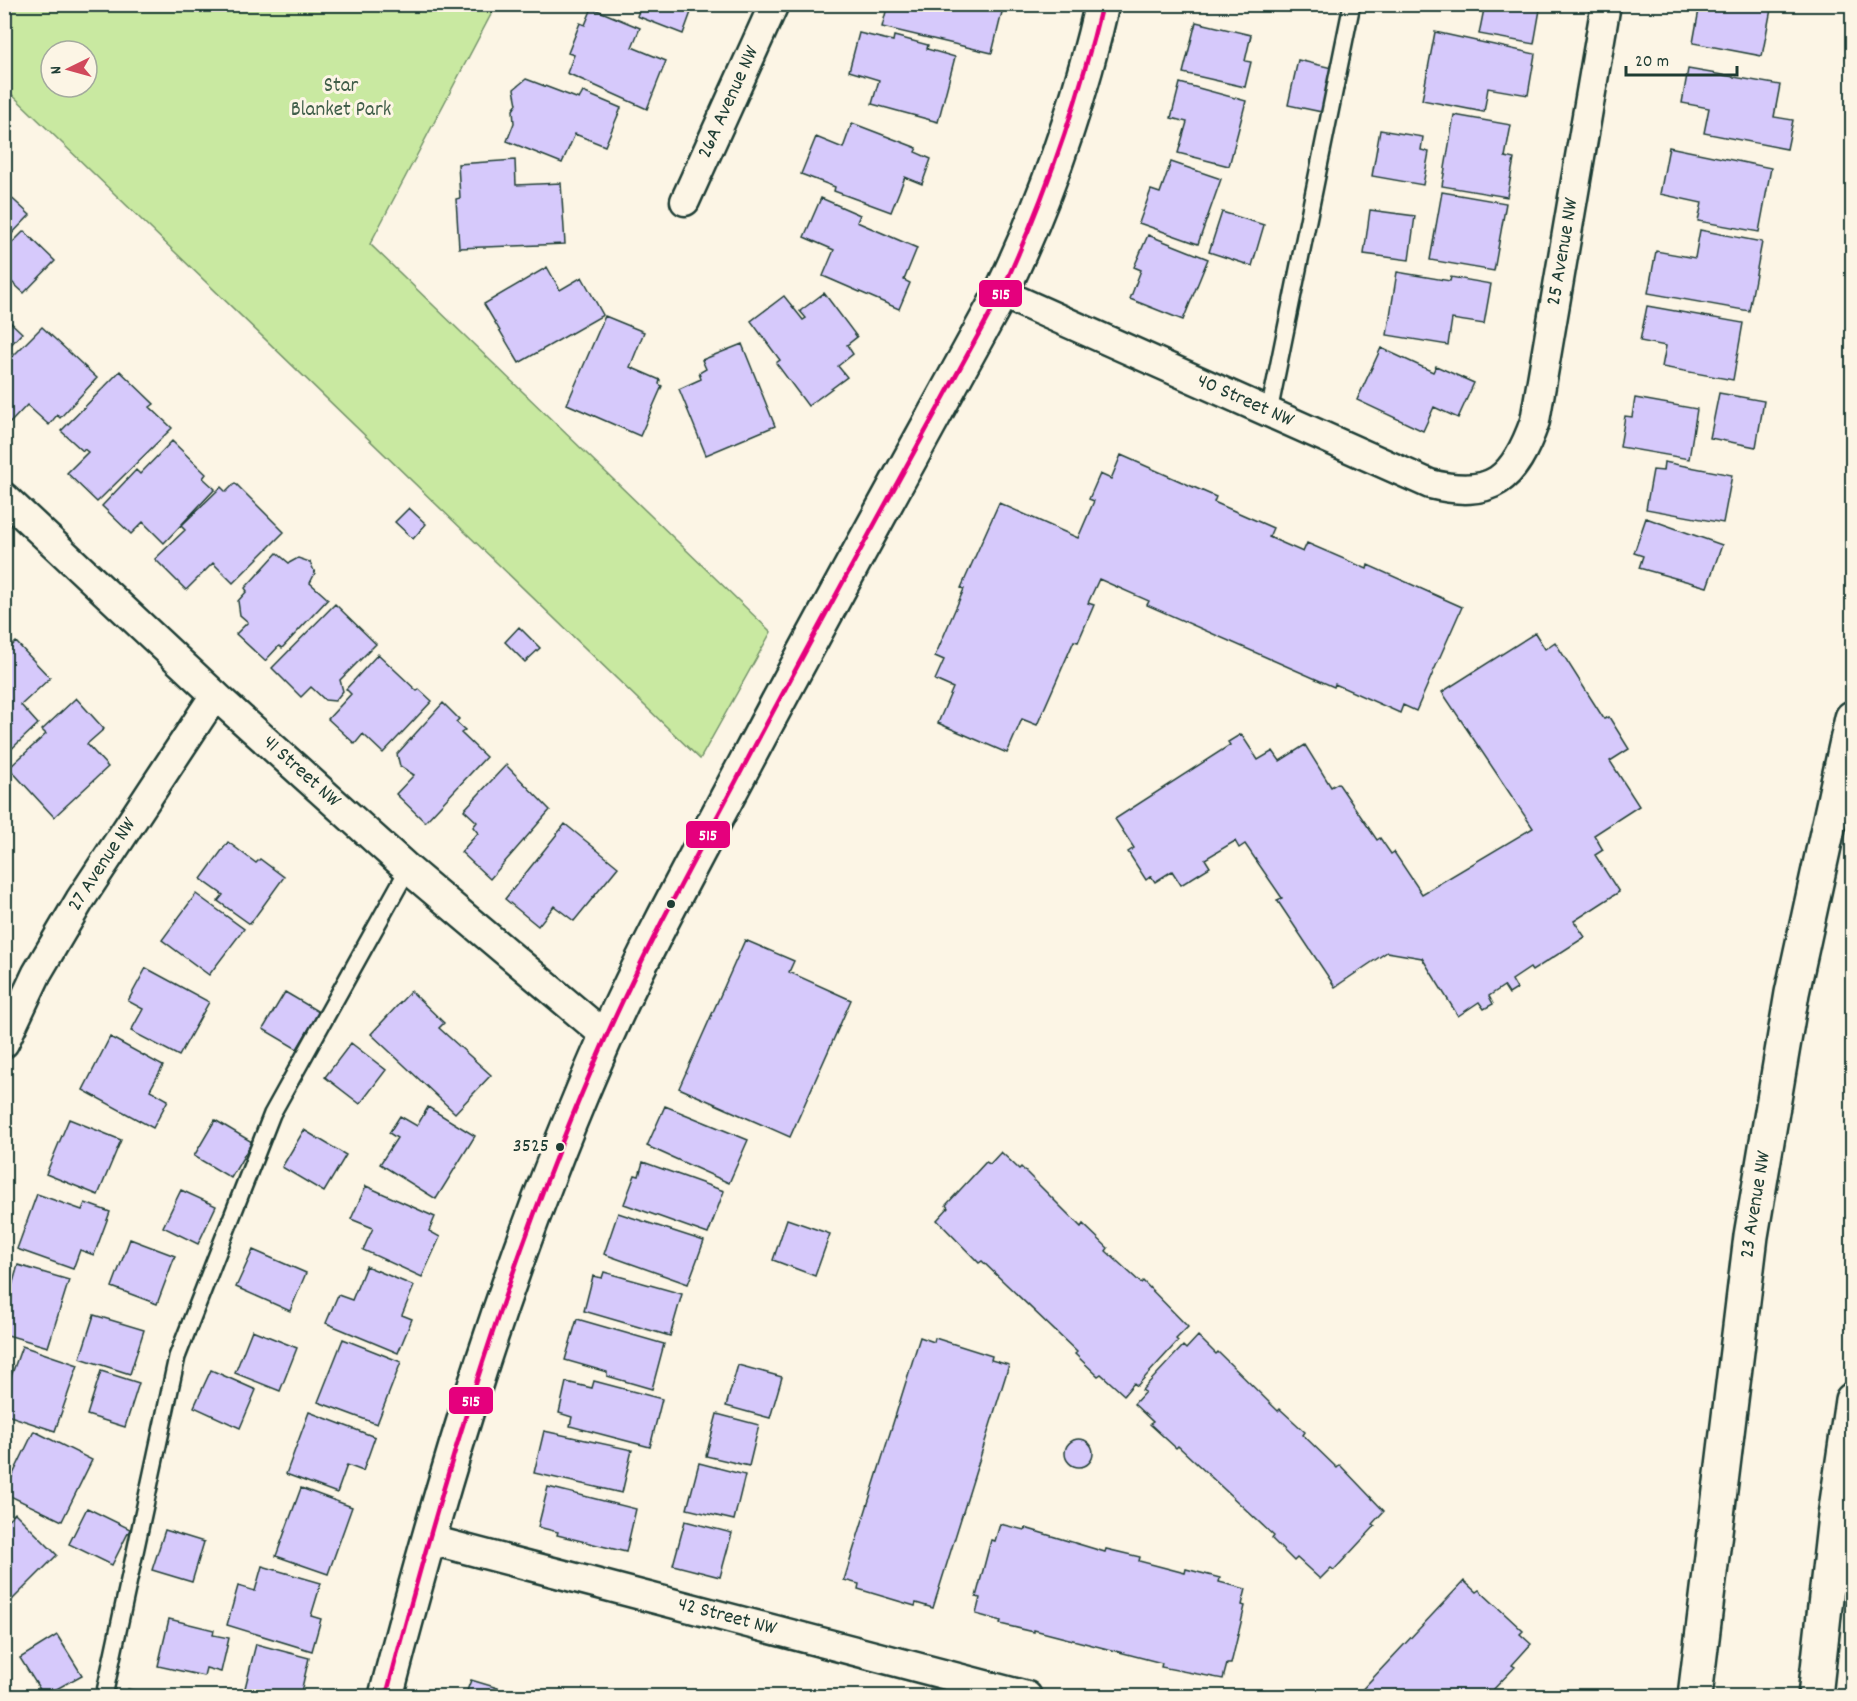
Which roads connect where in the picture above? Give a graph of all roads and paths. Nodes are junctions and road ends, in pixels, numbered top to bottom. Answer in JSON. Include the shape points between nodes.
{"nodes":[{"id":1,"x":774,"y":4,"type":"edge"},
{"id":2,"x":1102,"y":4,"type":"edge"},
{"id":3,"x":1352,"y":4,"type":"edge"},
{"id":4,"x":1606,"y":4,"type":"edge"},
{"id":5,"x":685,"y":201,"type":"dead end"},
{"id":6,"x":1001,"y":293,"type":"junction"},
{"id":7,"x":1269,"y":412,"type":"junction"},
{"id":8,"x":1491,"y":486,"type":"joint"},
{"id":9,"x":4,"y":497,"type":"edge"},
{"id":10,"x":215,"y":694,"type":"junction"},
{"id":11,"x":1852,"y":718,"type":"edge"},
{"id":12,"x":408,"y":869,"type":"junction"},
{"id":13,"x":607,"y":1037,"type":"junction"},
{"id":14,"x":4,"y":1043,"type":"edge"},
{"id":15,"x":1852,"y":1400,"type":"edge"},
{"id":16,"x":427,"y":1539,"type":"junction"},
{"id":17,"x":104,"y":1696,"type":"edge"},
{"id":18,"x":386,"y":1696,"type":"edge"},
{"id":19,"x":1027,"y":1696,"type":"edge"},
{"id":20,"x":1695,"y":1696,"type":"edge"},
{"id":21,"x":1815,"y":1696,"type":"edge"}],
"edges":[{"from":1,"to":5,"type":"street","name":"26A Avenue NW"},
{"from":2,"to":6,"type":"street","via":[[1063,149],[1034,225]]},
{"from":3,"to":7,"type":"lane"},
{"from":4,"to":8,"type":"street","name":"25 Avenue NW","via":[[1535,421],[1518,459]]},
{"from":6,"to":7,"type":"street","name":"40 Street NW"},
{"from":6,"to":13,"type":"street","via":[[782,693],[680,886]]},
{"from":7,"to":8,"type":"street","name":"40 Street NW","via":[[1430,484],[1465,490]]},
{"from":9,"to":10,"type":"street","name":"41 Street NW"},
{"from":10,"to":12,"type":"street","name":"41 Street NW"},
{"from":10,"to":14,"type":"street","name":"27 Avenue NW","via":[[80,900],[37,973]]},
{"from":11,"to":20,"type":"street","name":"23 Avenue NW","via":[[1792,993],[1751,1236]]},
{"from":12,"to":13,"type":"street","name":"41 Street NW"},
{"from":12,"to":17,"type":"lane","via":[[272,1114],[177,1357]]},
{"from":13,"to":16,"type":"street","via":[[504,1301]]},
{"from":15,"to":21,"type":"street"},
{"from":16,"to":18,"type":"street"},
{"from":16,"to":19,"type":"street","name":"42 Street NW"}]}
